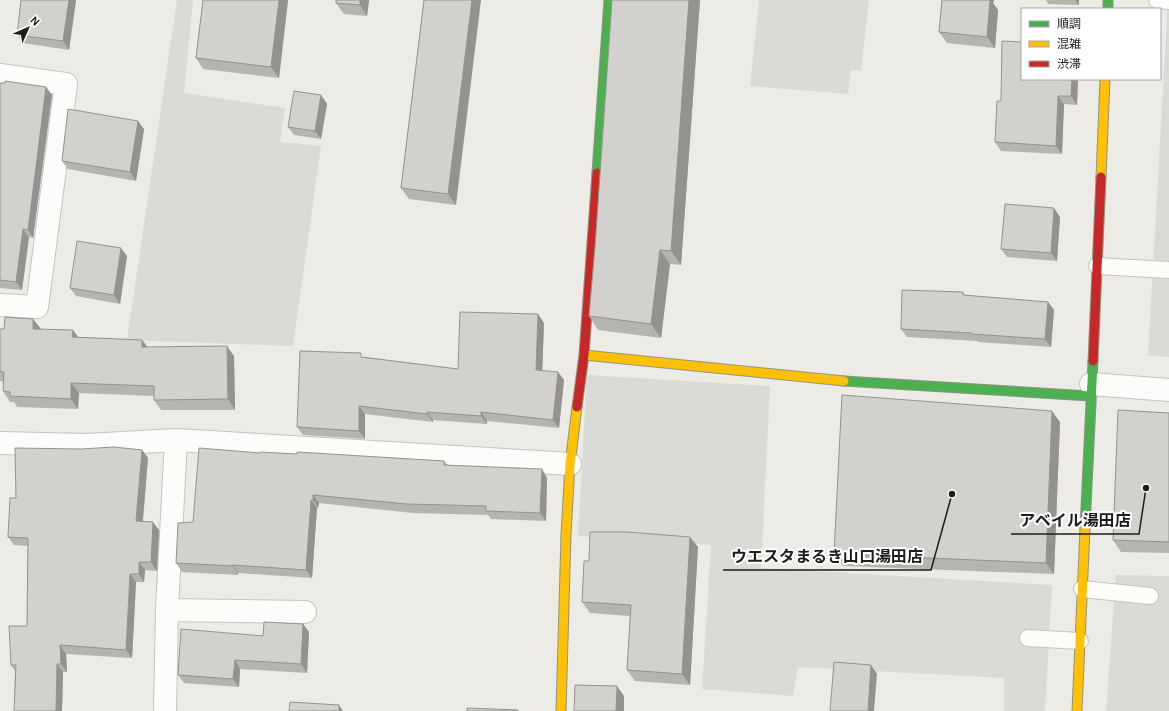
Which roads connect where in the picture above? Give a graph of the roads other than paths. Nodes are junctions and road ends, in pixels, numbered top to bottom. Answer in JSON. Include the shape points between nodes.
{"nodes":[{"id":1,"x":609,"y":0,"type":"edge"},
{"id":2,"x":1157,"y":0,"type":"edge"},
{"id":3,"x":1169,"y":1,"type":"edge"},
{"id":4,"x":0,"y":75,"type":"edge"},
{"id":5,"x":1105,"y":80,"type":"edge"},
{"id":6,"x":1097,"y":266,"type":"junction"},
{"id":7,"x":1169,"y":270,"type":"edge"},
{"id":8,"x":0,"y":305,"type":"edge"},
{"id":9,"x":584,"y":355,"type":"junction"},
{"id":10,"x":1091,"y":390,"type":"junction"},
{"id":11,"x":1169,"y":390,"type":"edge"},
{"id":12,"x":176,"y":440,"type":"junction"},
{"id":13,"x":0,"y":443,"type":"edge"},
{"id":14,"x":570,"y":464,"type":"junction"},
{"id":15,"x":1082,"y":589,"type":"junction"},
{"id":16,"x":1150,"y":596,"type":"dead end"},
{"id":17,"x":166,"y":610,"type":"junction"},
{"id":18,"x":306,"y":612,"type":"dead end"},
{"id":19,"x":1028,"y":638,"type":"dead end"},
{"id":20,"x":1080,"y":641,"type":"junction"},
{"id":21,"x":165,"y":711,"type":"edge"},
{"id":22,"x":561,"y":711,"type":"edge"},
{"id":23,"x":1077,"y":711,"type":"edge"}],
"edges":[{"from":1,"to":9,"type":"street"},
{"from":2,"to":3,"type":"lane"},
{"from":4,"to":8,"type":"street","via":[[66,84],[37,307]]},
{"from":5,"to":6,"type":"street"},
{"from":6,"to":7,"type":"lane"},
{"from":6,"to":10,"type":"street"},
{"from":9,"to":10,"type":"street","via":[[839,381]]},
{"from":9,"to":14,"type":"street"},
{"from":10,"to":11,"type":"street"},
{"from":10,"to":15,"type":"street"},
{"from":12,"to":13,"type":"street","via":[[87,445]]},
{"from":12,"to":14,"type":"street"},
{"from":12,"to":17,"type":"street"},
{"from":14,"to":22,"type":"street"},
{"from":15,"to":16,"type":"lane"},
{"from":15,"to":20,"type":"street"},
{"from":17,"to":18,"type":"street"},
{"from":17,"to":21,"type":"street"},
{"from":19,"to":20,"type":"lane"},
{"from":20,"to":23,"type":"street"}]}
